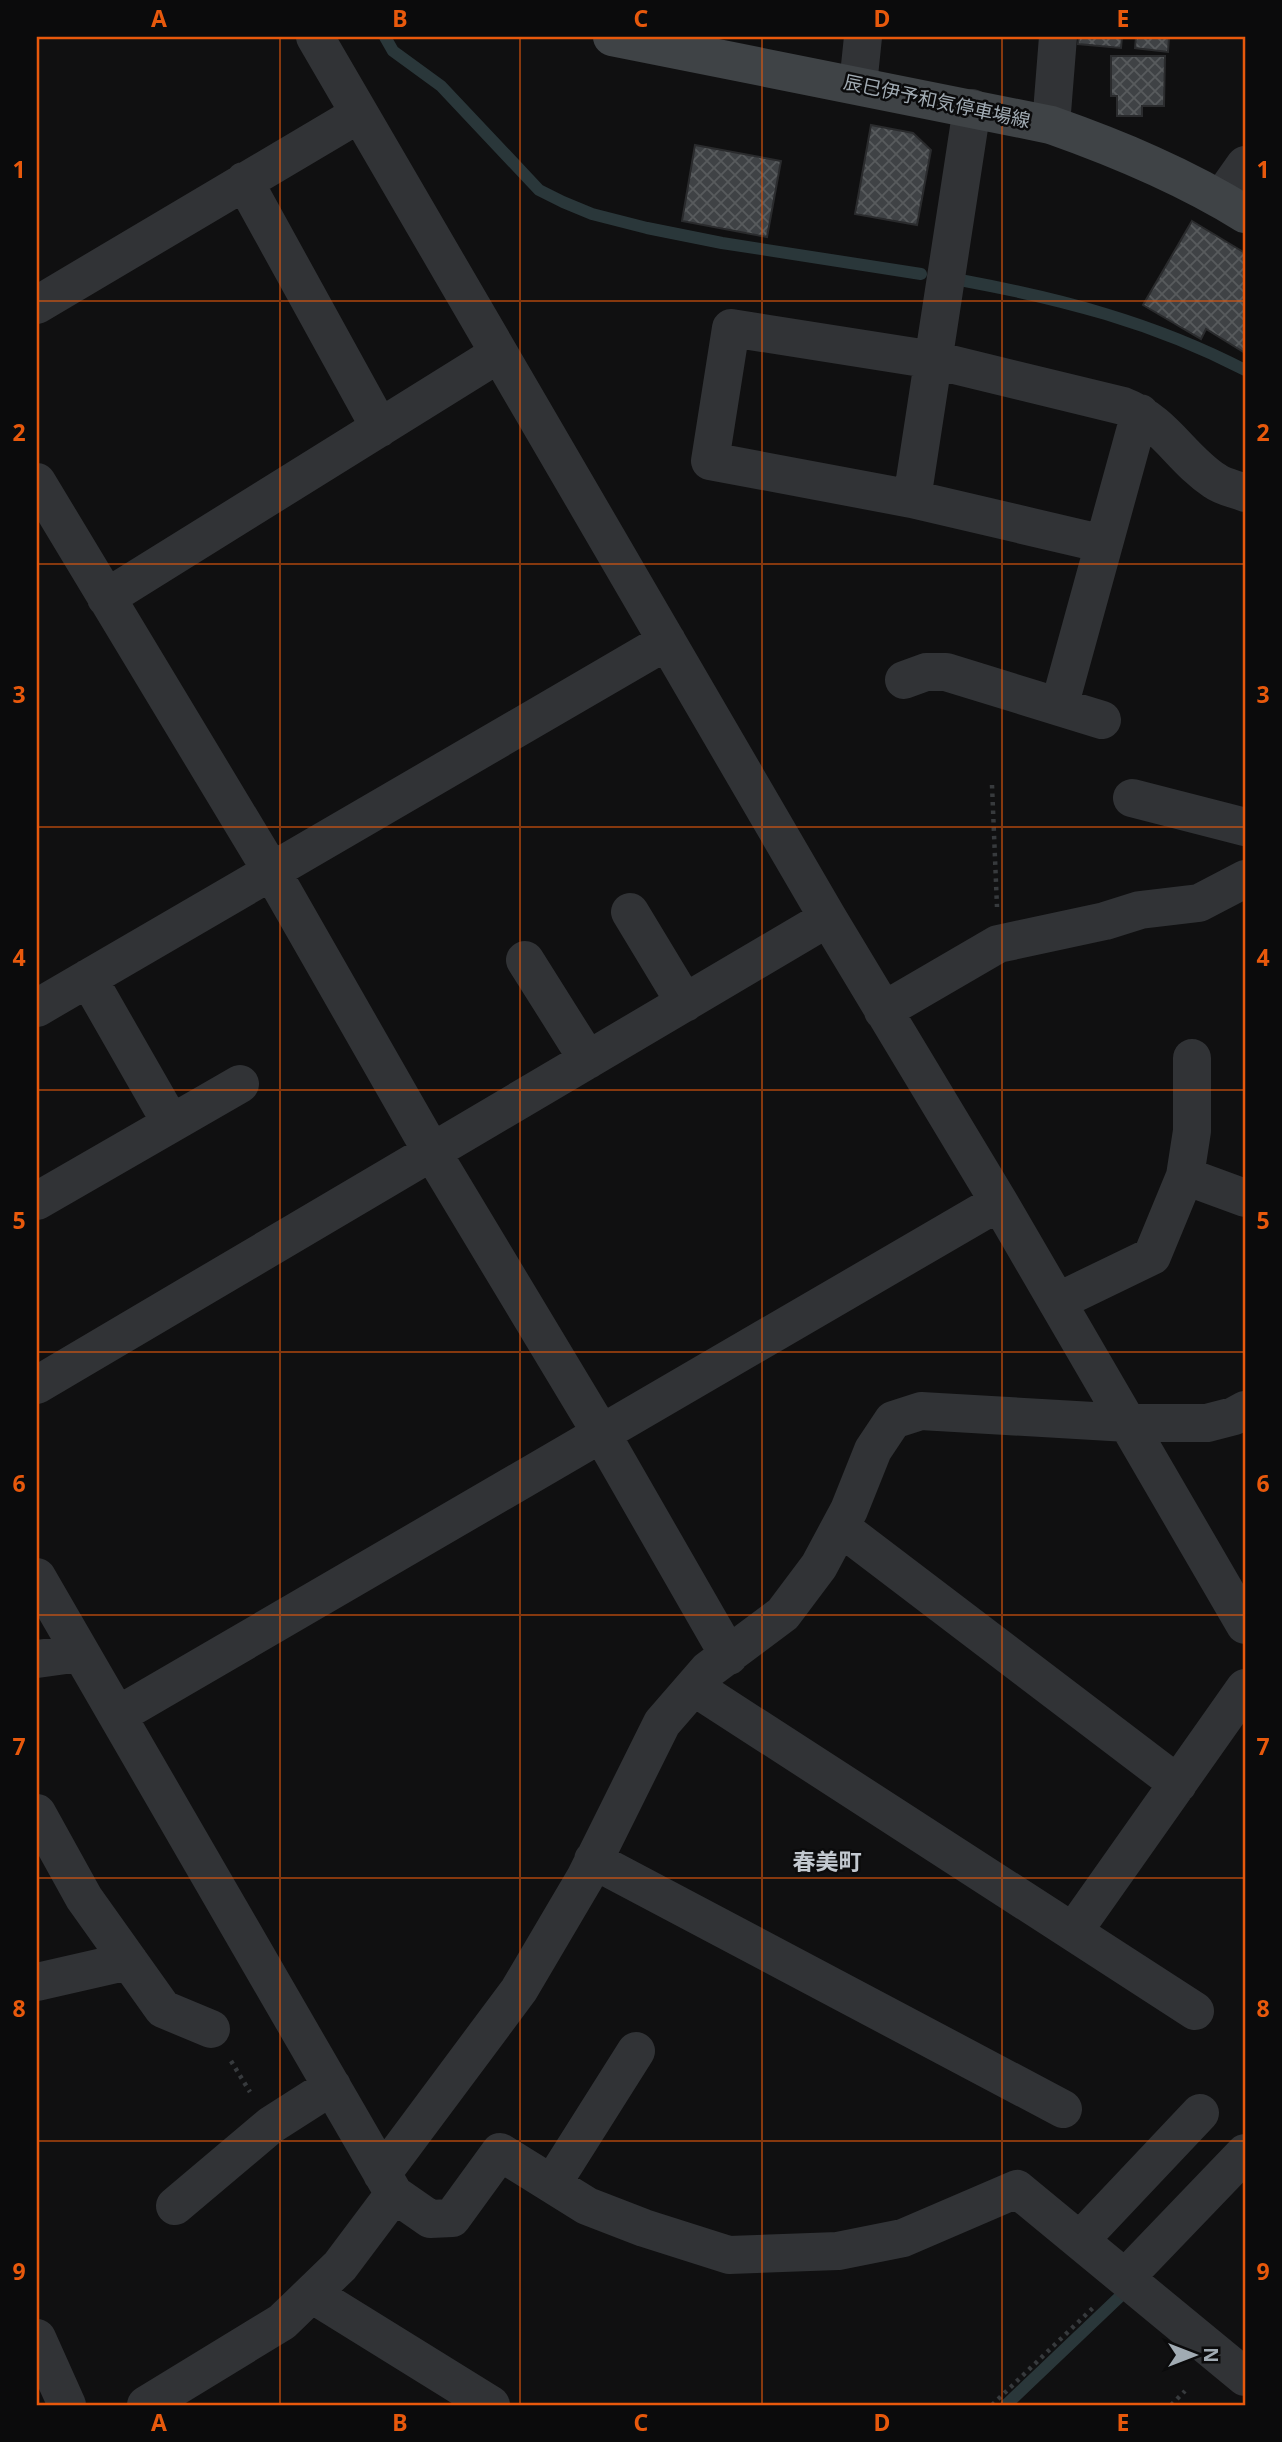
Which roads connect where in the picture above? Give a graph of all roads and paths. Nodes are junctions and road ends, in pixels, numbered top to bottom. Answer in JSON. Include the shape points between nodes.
{"nodes":[{"id":1,"x":315,"y":37,"type":"edge"},
{"id":2,"x":612,"y":37,"type":"edge"},
{"id":3,"x":863,"y":37,"type":"edge"},
{"id":4,"x":1058,"y":37,"type":"edge"},
{"id":5,"x":858,"y":85,"type":"junction"},
{"id":6,"x":972,"y":108,"type":"junction"},
{"id":7,"x":359,"y":114,"type":"junction"},
{"id":8,"x":1051,"y":125,"type":"junction"},
{"id":9,"x":1245,"y":165,"type":"edge"},
{"id":10,"x":244,"y":181,"type":"junction"},
{"id":11,"x":1233,"y":207,"type":"edge"},
{"id":12,"x":37,"y":305,"type":"edge"},
{"id":13,"x":498,"y":354,"type":"junction"},
{"id":14,"x":934,"y":360,"type":"junction"},
{"id":15,"x":1140,"y":412,"type":"junction"},
{"id":16,"x":380,"y":428,"type":"junction"},
{"id":17,"x":39,"y":490,"type":"edge"},
{"id":18,"x":1245,"y":493,"type":"edge"},
{"id":19,"x":912,"y":499,"type":"junction"},
{"id":20,"x":1104,"y":544,"type":"junction"},
{"id":21,"x":106,"y":598,"type":"junction"},
{"id":22,"x":667,"y":641,"type":"junction"},
{"id":23,"x":904,"y":680,"type":"dead end"},
{"id":24,"x":1059,"y":707,"type":"junction"},
{"id":25,"x":1102,"y":720,"type":"dead end"},
{"id":26,"x":992,"y":785,"type":"dead end"},
{"id":27,"x":1132,"y":798,"type":"dead end"},
{"id":28,"x":1245,"y":827,"type":"edge"},
{"id":29,"x":272,"y":872,"type":"junction"},
{"id":30,"x":1245,"y":879,"type":"edge"},
{"id":31,"x":630,"y":912,"type":"dead end"},
{"id":32,"x":828,"y":918,"type":"junction"},
{"id":33,"x":998,"y":944,"type":"junction"},
{"id":34,"x":525,"y":960,"type":"dead end"},
{"id":35,"x":88,"y":978,"type":"junction"},
{"id":36,"x":685,"y":1003,"type":"junction"},
{"id":37,"x":37,"y":1008,"type":"edge"},
{"id":38,"x":883,"y":1011,"type":"junction"},
{"id":39,"x":1192,"y":1058,"type":"dead end"},
{"id":40,"x":588,"y":1060,"type":"junction"},
{"id":41,"x":240,"y":1084,"type":"dead end"},
{"id":42,"x":171,"y":1123,"type":"junction"},
{"id":43,"x":432,"y":1152,"type":"junction"},
{"id":44,"x":1185,"y":1176,"type":"junction"},
{"id":45,"x":1245,"y":1198,"type":"edge"},
{"id":46,"x":37,"y":1201,"type":"edge"},
{"id":47,"x":999,"y":1202,"type":"junction"},
{"id":48,"x":1057,"y":1302,"type":"junction"},
{"id":49,"x":37,"y":1385,"type":"edge"},
{"id":50,"x":1245,"y":1410,"type":"edge"},
{"id":51,"x":1128,"y":1423,"type":"junction"},
{"id":52,"x":601,"y":1433,"type":"junction"},
{"id":53,"x":840,"y":1527,"type":"junction"},
{"id":54,"x":37,"y":1577,"type":"edge"},
{"id":55,"x":1245,"y":1625,"type":"edge"},
{"id":56,"x":80,"y":1653,"type":"junction"},
{"id":57,"x":729,"y":1656,"type":"junction"},
{"id":58,"x":37,"y":1659,"type":"edge"},
{"id":59,"x":694,"y":1687,"type":"junction"},
{"id":60,"x":1245,"y":1688,"type":"edge"},
{"id":61,"x":118,"y":1716,"type":"junction"},
{"id":62,"x":1178,"y":1784,"type":"junction"},
{"id":63,"x":37,"y":1813,"type":"edge"},
{"id":64,"x":593,"y":1860,"type":"junction"},
{"id":65,"x":1073,"y":1933,"type":"junction"},
{"id":66,"x":128,"y":1961,"type":"junction"},
{"id":67,"x":37,"y":1982,"type":"edge"},
{"id":68,"x":1195,"y":2011,"type":"dead end"},
{"id":69,"x":211,"y":2029,"type":"joint"},
{"id":70,"x":636,"y":2051,"type":"dead end"},
{"id":71,"x":331,"y":2087,"type":"junction"},
{"id":72,"x":1063,"y":2109,"type":"dead end"},
{"id":73,"x":1200,"y":2113,"type":"dead end"},
{"id":74,"x":271,"y":2125,"type":"junction"},
{"id":75,"x":1245,"y":2153,"type":"edge"},
{"id":76,"x":388,"y":2184,"type":"junction"},
{"id":77,"x":552,"y":2184,"type":"junction"},
{"id":78,"x":175,"y":2206,"type":"dead end"},
{"id":79,"x":1080,"y":2240,"type":"junction"},
{"id":80,"x":1125,"y":2277,"type":"junction"},
{"id":81,"x":312,"y":2294,"type":"junction"},
{"id":82,"x":37,"y":2339,"type":"edge"},
{"id":83,"x":1245,"y":2377,"type":"edge"},
{"id":84,"x":1185,"y":2391,"type":"dead end"},
{"id":85,"x":67,"y":2405,"type":"edge"},
{"id":86,"x":146,"y":2405,"type":"edge"},
{"id":87,"x":491,"y":2405,"type":"edge"},
{"id":88,"x":992,"y":2405,"type":"edge"},
{"id":89,"x":1171,"y":2405,"type":"edge"}],
"edges":[{"from":1,"to":7,"type":"street"},
{"from":2,"to":5,"type":"main road","name":"辰巳伊予和気停車場線"},
{"from":3,"to":5,"type":"street"},
{"from":4,"to":8,"type":"street"},
{"from":5,"to":6,"type":"main road","name":"辰巳伊予和気停車場線"},
{"from":6,"to":8,"type":"main road","name":"辰巳伊予和気停車場線"},
{"from":6,"to":14,"type":"street"},
{"from":7,"to":10,"type":"street"},
{"from":7,"to":13,"type":"street"},
{"from":8,"to":11,"type":"main road","name":"辰巳伊予和気停車場線","via":[[1116,148]]},
{"from":9,"to":11,"type":"street"},
{"from":10,"to":12,"type":"street"},
{"from":10,"to":16,"type":"street"},
{"from":13,"to":16,"type":"street"},
{"from":13,"to":22,"type":"street"},
{"from":14,"to":15,"type":"street"},
{"from":14,"to":19,"type":"street"},
{"from":14,"to":19,"type":"street","via":[[731,328],[710,461]]},
{"from":15,"to":18,"type":"street","via":[[1216,482]]},
{"from":15,"to":20,"type":"street"},
{"from":16,"to":21,"type":"street"},
{"from":17,"to":21,"type":"street"},
{"from":19,"to":20,"type":"street"},
{"from":20,"to":24,"type":"street"},
{"from":21,"to":29,"type":"street"},
{"from":22,"to":29,"type":"street"},
{"from":22,"to":32,"type":"street"},
{"from":23,"to":24,"type":"street","via":[[926,672],[946,672]]},
{"from":24,"to":25,"type":"street"},
{"from":26,"to":33,"type":"path"},
{"from":27,"to":28,"type":"street"},
{"from":29,"to":35,"type":"street"},
{"from":29,"to":43,"type":"street"},
{"from":30,"to":33,"type":"street","via":[[1199,903],[1140,910]]},
{"from":31,"to":36,"type":"street"},
{"from":32,"to":36,"type":"street"},
{"from":32,"to":38,"type":"street"},
{"from":33,"to":38,"type":"street"},
{"from":34,"to":40,"type":"street"},
{"from":35,"to":37,"type":"street"},
{"from":35,"to":42,"type":"street"},
{"from":36,"to":40,"type":"street"},
{"from":38,"to":47,"type":"street"},
{"from":39,"to":44,"type":"street","via":[[1192,1131]]},
{"from":40,"to":43,"type":"street"},
{"from":41,"to":42,"type":"street"},
{"from":42,"to":46,"type":"street"},
{"from":43,"to":49,"type":"street"},
{"from":43,"to":52,"type":"street"},
{"from":44,"to":45,"type":"street"},
{"from":44,"to":48,"type":"street","via":[[1153,1256]]},
{"from":47,"to":48,"type":"street"},
{"from":47,"to":52,"type":"street"},
{"from":48,"to":51,"type":"street"},
{"from":50,"to":51,"type":"street","via":[[1207,1423]]},
{"from":51,"to":53,"type":"street","via":[[921,1411],[893,1420],[873,1450]]},
{"from":51,"to":55,"type":"street"},
{"from":52,"to":57,"type":"street"},
{"from":52,"to":61,"type":"street"},
{"from":53,"to":57,"type":"street","via":[[819,1566],[783,1614]]},
{"from":53,"to":62,"type":"street"},
{"from":54,"to":56,"type":"street"},
{"from":56,"to":58,"type":"street"},
{"from":56,"to":61,"type":"street"},
{"from":57,"to":59,"type":"street"},
{"from":59,"to":64,"type":"street","via":[[662,1723]]},
{"from":59,"to":65,"type":"street"},
{"from":60,"to":62,"type":"street"},
{"from":61,"to":71,"type":"street"},
{"from":62,"to":65,"type":"street"},
{"from":63,"to":66,"type":"street","via":[[84,1898]]},
{"from":64,"to":72,"type":"street"},
{"from":64,"to":76,"type":"street","via":[[519,1990]]},
{"from":65,"to":68,"type":"street"},
{"from":66,"to":67,"type":"street"},
{"from":66,"to":69,"type":"street","via":[[163,2009]]},
{"from":69,"to":74,"type":"path"},
{"from":70,"to":77,"type":"street"},
{"from":71,"to":74,"type":"street"},
{"from":71,"to":76,"type":"street"},
{"from":73,"to":79,"type":"street"},
{"from":74,"to":78,"type":"street"},
{"from":75,"to":80,"type":"street"},
{"from":76,"to":77,"type":"street","via":[[430,2219],[452,2218],[500,2152]]},
{"from":76,"to":81,"type":"street","via":[[340,2266]]},
{"from":77,"to":79,"type":"street","via":[[587,2206],[729,2255],[838,2251],[902,2238],[1017,2189]]},
{"from":79,"to":80,"type":"street"},
{"from":80,"to":83,"type":"street"},
{"from":80,"to":88,"type":"path"},
{"from":81,"to":86,"type":"street","via":[[282,2322]]},
{"from":81,"to":87,"type":"street"},
{"from":82,"to":85,"type":"street"},
{"from":84,"to":89,"type":"path"}]}
